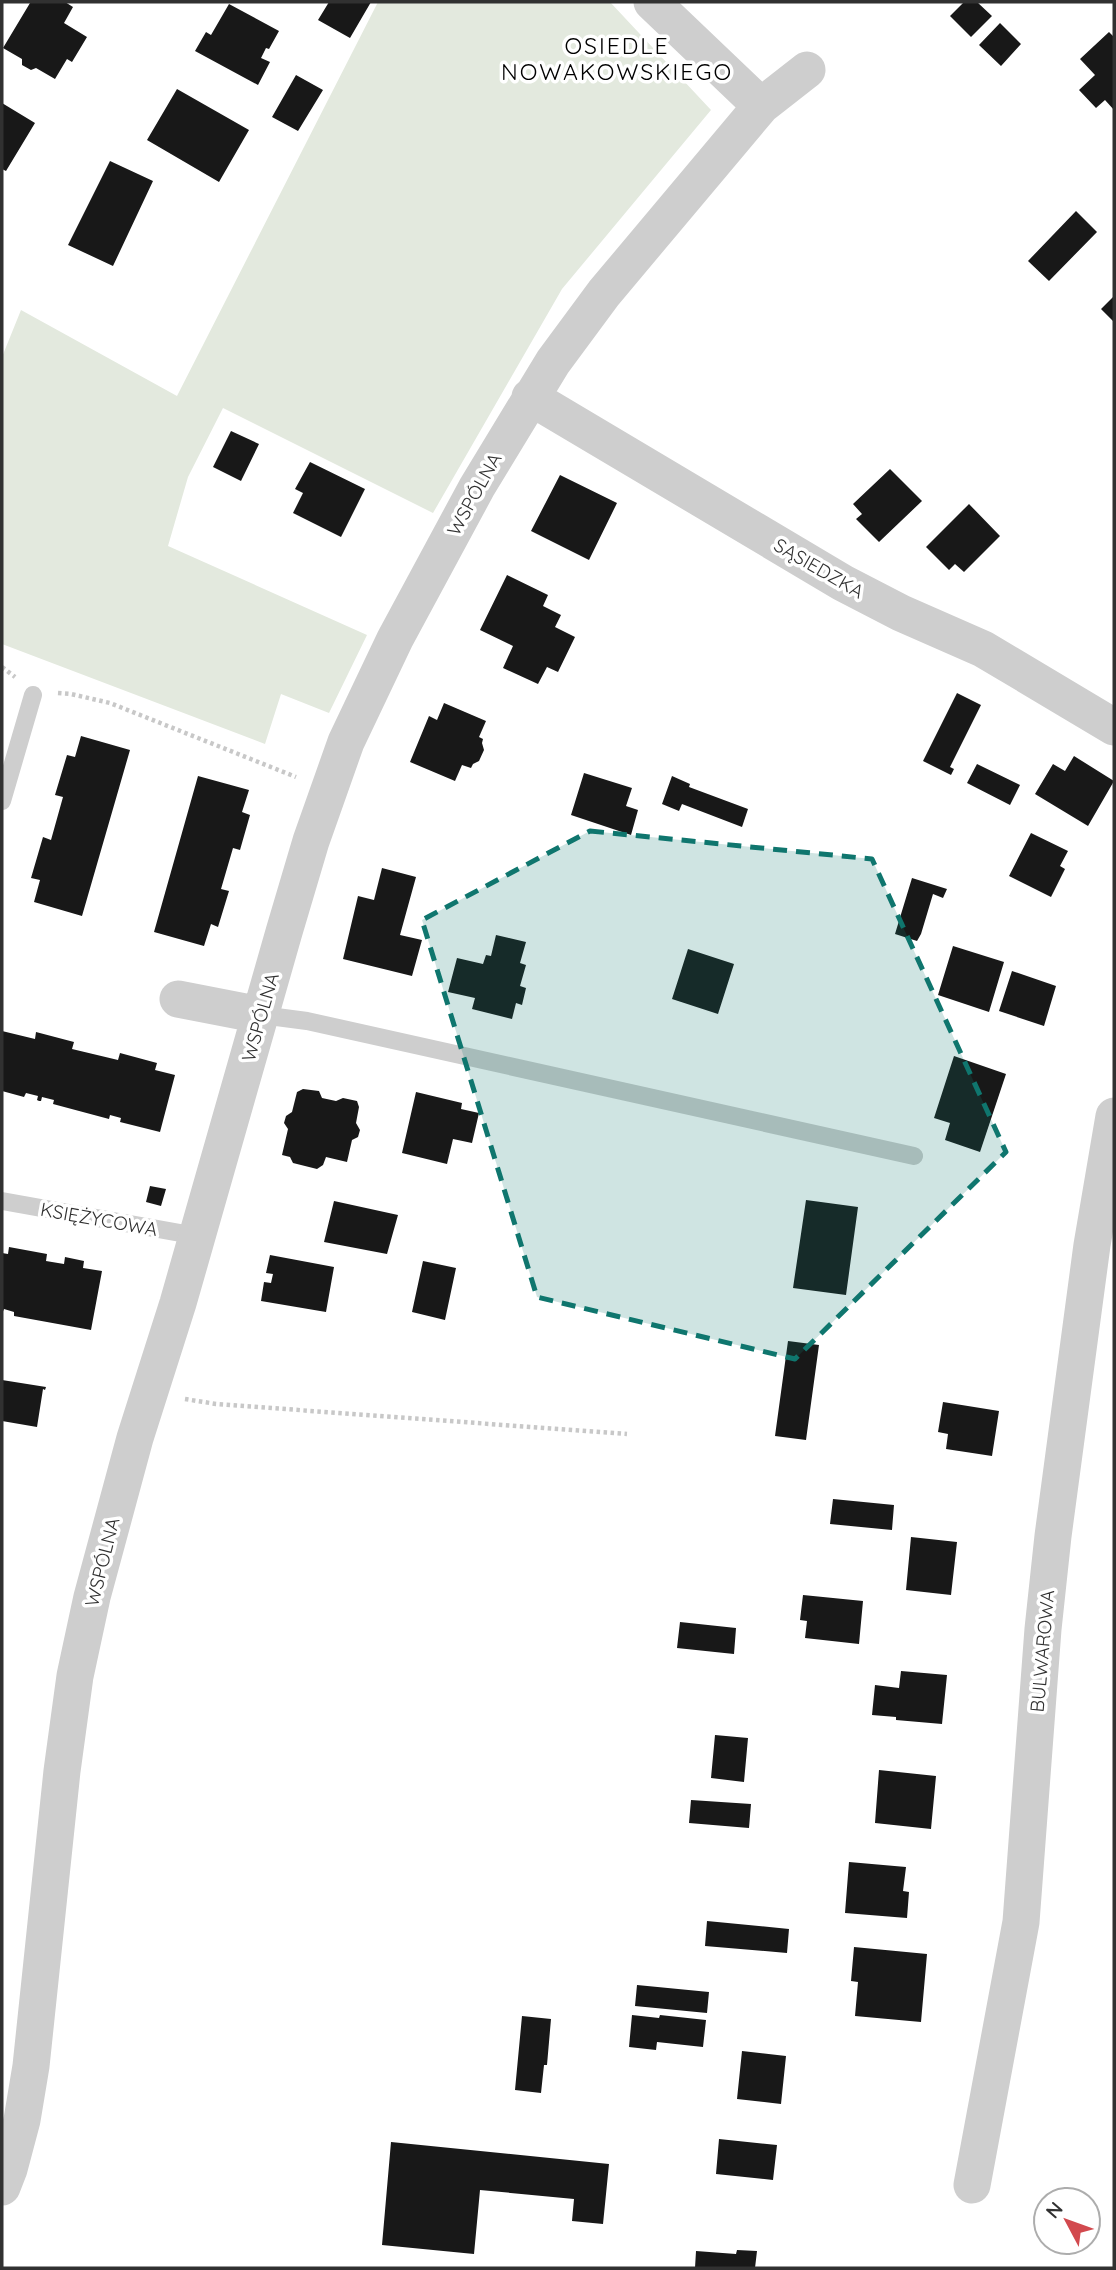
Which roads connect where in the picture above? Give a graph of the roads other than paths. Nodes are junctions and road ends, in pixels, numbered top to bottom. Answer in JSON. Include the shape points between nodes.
{"nodes":[{"id":1,"x":652,"y":2,"type":"edge"},
{"id":2,"x":807,"y":70,"type":"dead end"},
{"id":3,"x":761,"y":106,"type":"junction"},
{"id":4,"x":530,"y":397,"type":"junction"},
{"id":5,"x":33,"y":695,"type":"road end"},
{"id":6,"x":1114,"y":727,"type":"edge"},
{"id":7,"x":2,"y":801,"type":"edge"},
{"id":8,"x":178,"y":999,"type":"dead end"},
{"id":9,"x":261,"y":1015,"type":"junction"},
{"id":10,"x":1114,"y":1116,"type":"edge"},
{"id":11,"x":914,"y":1156,"type":"dead end"},
{"id":12,"x":2,"y":1201,"type":"edge"},
{"id":13,"x":197,"y":1237,"type":"junction"},
{"id":14,"x":972,"y":2185,"type":"dead end"},
{"id":15,"x":2,"y":2187,"type":"edge"}],
"edges":[{"from":1,"to":3,"type":"street"},
{"from":2,"to":3,"type":"street","name":"WSPÓLNA"},
{"from":3,"to":4,"type":"street","name":"WSPÓLNA","via":[[597,301]]},
{"from":4,"to":6,"type":"street","name":"SĄSIEDZKA","via":[[843,583],[983,649]]},
{"from":4,"to":9,"type":"street","name":"WSPÓLNA","via":[[395,639],[345,742]]},
{"from":5,"to":7,"type":"lane"},
{"from":8,"to":9,"type":"street"},
{"from":9,"to":11,"type":"lane","via":[[307,1021]]},
{"from":9,"to":13,"type":"street","name":"WSPÓLNA"},
{"from":10,"to":14,"type":"street","name":"BULWAROWA","via":[[1053,1536],[1021,1922]]},
{"from":12,"to":13,"type":"lane","name":"KSIĘŻYCOWA"},
{"from":13,"to":15,"type":"street","name":"WSPÓLNA","via":[[107,1540],[75,1676],[31,2066],[22,2120]]}]}
